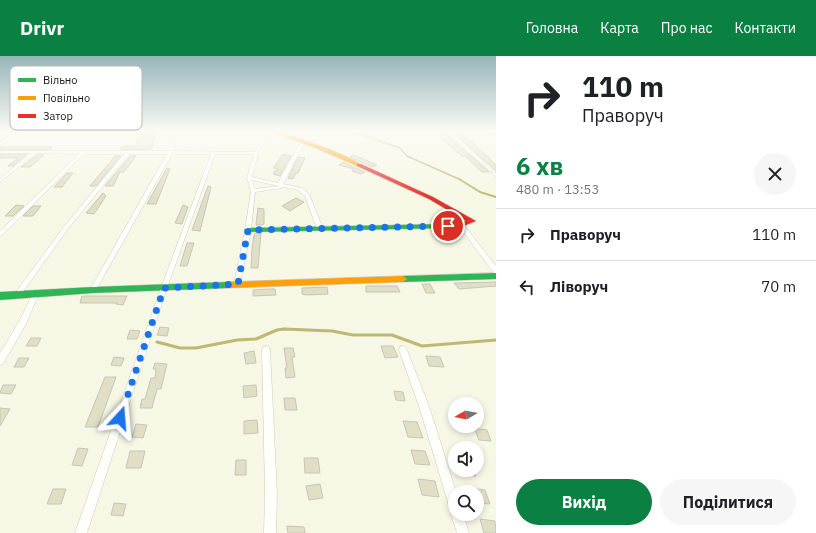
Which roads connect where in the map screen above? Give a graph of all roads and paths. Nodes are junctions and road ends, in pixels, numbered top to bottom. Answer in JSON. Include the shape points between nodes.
{"nodes":[{"id":1,"x":33,"y":153,"type":"edge"},
{"id":2,"x":82,"y":153,"type":"edge"},
{"id":3,"x":127,"y":153,"type":"edge"},
{"id":4,"x":170,"y":153,"type":"edge"},
{"id":5,"x":214,"y":153,"type":"edge"},
{"id":6,"x":256,"y":153,"type":"edge"},
{"id":7,"x":296,"y":153,"type":"edge"},
{"id":8,"x":331,"y":153,"type":"edge"},
{"id":9,"x":472,"y":153,"type":"edge"},
{"id":10,"x":496,"y":175,"type":"edge"},
{"id":11,"x":249,"y":178,"type":"junction"},
{"id":12,"x":0,"y":181,"type":"edge"},
{"id":13,"x":280,"y":184,"type":"junction"},
{"id":14,"x":290,"y":186,"type":"junction"},
{"id":15,"x":253,"y":191,"type":"junction"},
{"id":16,"x":461,"y":225,"type":"junction"},
{"id":17,"x":320,"y":229,"type":"junction"},
{"id":18,"x":248,"y":230,"type":"junction"},
{"id":19,"x":0,"y":234,"type":"edge"},
{"id":20,"x":496,"y":271,"type":"edge"},
{"id":21,"x":496,"y":276,"type":"edge"},
{"id":22,"x":238,"y":284,"type":"junction"},
{"id":23,"x":164,"y":288,"type":"junction"},
{"id":24,"x":93,"y":290,"type":"junction"},
{"id":25,"x":36,"y":293,"type":"junction"},
{"id":26,"x":18,"y":294,"type":"junction"},
{"id":27,"x":0,"y":296,"type":"edge"},
{"id":28,"x":266,"y":350,"type":"dead end"},
{"id":29,"x":403,"y":350,"type":"dead end"},
{"id":30,"x":0,"y":361,"type":"edge"},
{"id":31,"x":449,"y":485,"type":"edge"},
{"id":32,"x":460,"y":521,"type":"edge"},
{"id":33,"x":81,"y":533,"type":"edge"},
{"id":34,"x":270,"y":533,"type":"edge"},
{"id":35,"x":463,"y":533,"type":"edge"}],
"edges":[{"from":1,"to":12,"type":"street"},
{"from":2,"to":19,"type":"street"},
{"from":3,"to":26,"type":"street","via":[[65,229]]},
{"from":4,"to":24,"type":"street"},
{"from":5,"to":23,"type":"street"},
{"from":6,"to":11,"type":"street"},
{"from":7,"to":13,"type":"street"},
{"from":8,"to":16,"type":"street","via":[[416,191],[472,221]]},
{"from":9,"to":10,"type":"street"},
{"from":11,"to":13,"type":"street"},
{"from":11,"to":15,"type":"street"},
{"from":13,"to":14,"type":"street"},
{"from":14,"to":15,"type":"street"},
{"from":14,"to":17,"type":"street","via":[[300,189],[307,195]]},
{"from":15,"to":18,"type":"street"},
{"from":16,"to":17,"type":"street"},
{"from":16,"to":20,"type":"street"},
{"from":17,"to":18,"type":"street"},
{"from":18,"to":22,"type":"street"},
{"from":21,"to":22,"type":"street"},
{"from":22,"to":23,"type":"street"},
{"from":23,"to":24,"type":"street"},
{"from":23,"to":33,"type":"street"},
{"from":24,"to":25,"type":"street"},
{"from":25,"to":26,"type":"street"},
{"from":25,"to":30,"type":"street","via":[[24,322]]},
{"from":26,"to":27,"type":"street"},
{"from":28,"to":34,"type":"street"},
{"from":29,"to":31,"type":"street","via":[[425,409]]},
{"from":32,"to":35,"type":"street"}]}
